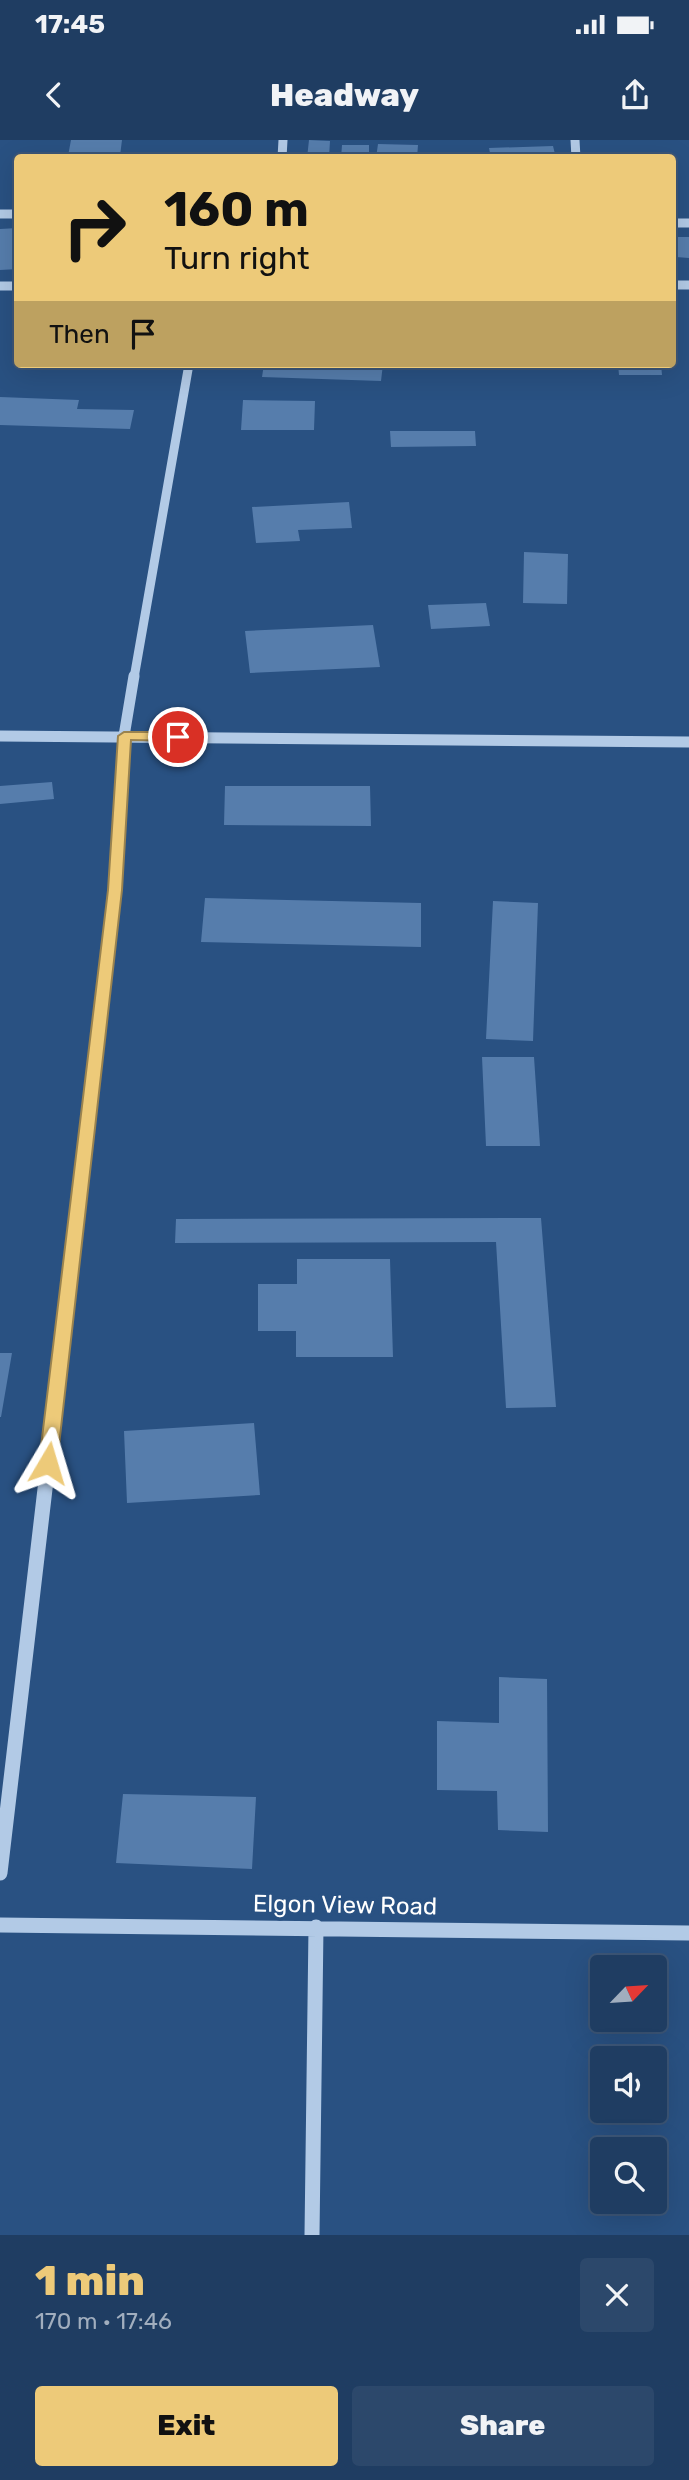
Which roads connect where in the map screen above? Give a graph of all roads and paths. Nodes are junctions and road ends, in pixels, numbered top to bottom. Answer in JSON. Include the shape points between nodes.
{"nodes":[{"id":1,"x":188,"y":368,"type":"edge"},
{"id":2,"x":0,"y":736,"type":"edge"},
{"id":3,"x":124,"y":736,"type":"junction"},
{"id":4,"x":689,"y":742,"type":"edge"},
{"id":5,"x":0,"y":1873,"type":"edge"},
{"id":6,"x":0,"y":1925,"type":"edge"},
{"id":7,"x":316,"y":1927,"type":"junction"},
{"id":8,"x":689,"y":1933,"type":"edge"},
{"id":9,"x":312,"y":2235,"type":"edge"}],
"edges":[{"from":1,"to":3,"type":"street"},
{"from":2,"to":3,"type":"street"},
{"from":3,"to":4,"type":"street"},
{"from":3,"to":5,"type":"street","via":[[115,890]]},
{"from":6,"to":7,"type":"street","name":"Elgon View Road"},
{"from":7,"to":8,"type":"street","name":"Elgon View Road"},
{"from":7,"to":9,"type":"street"}]}
